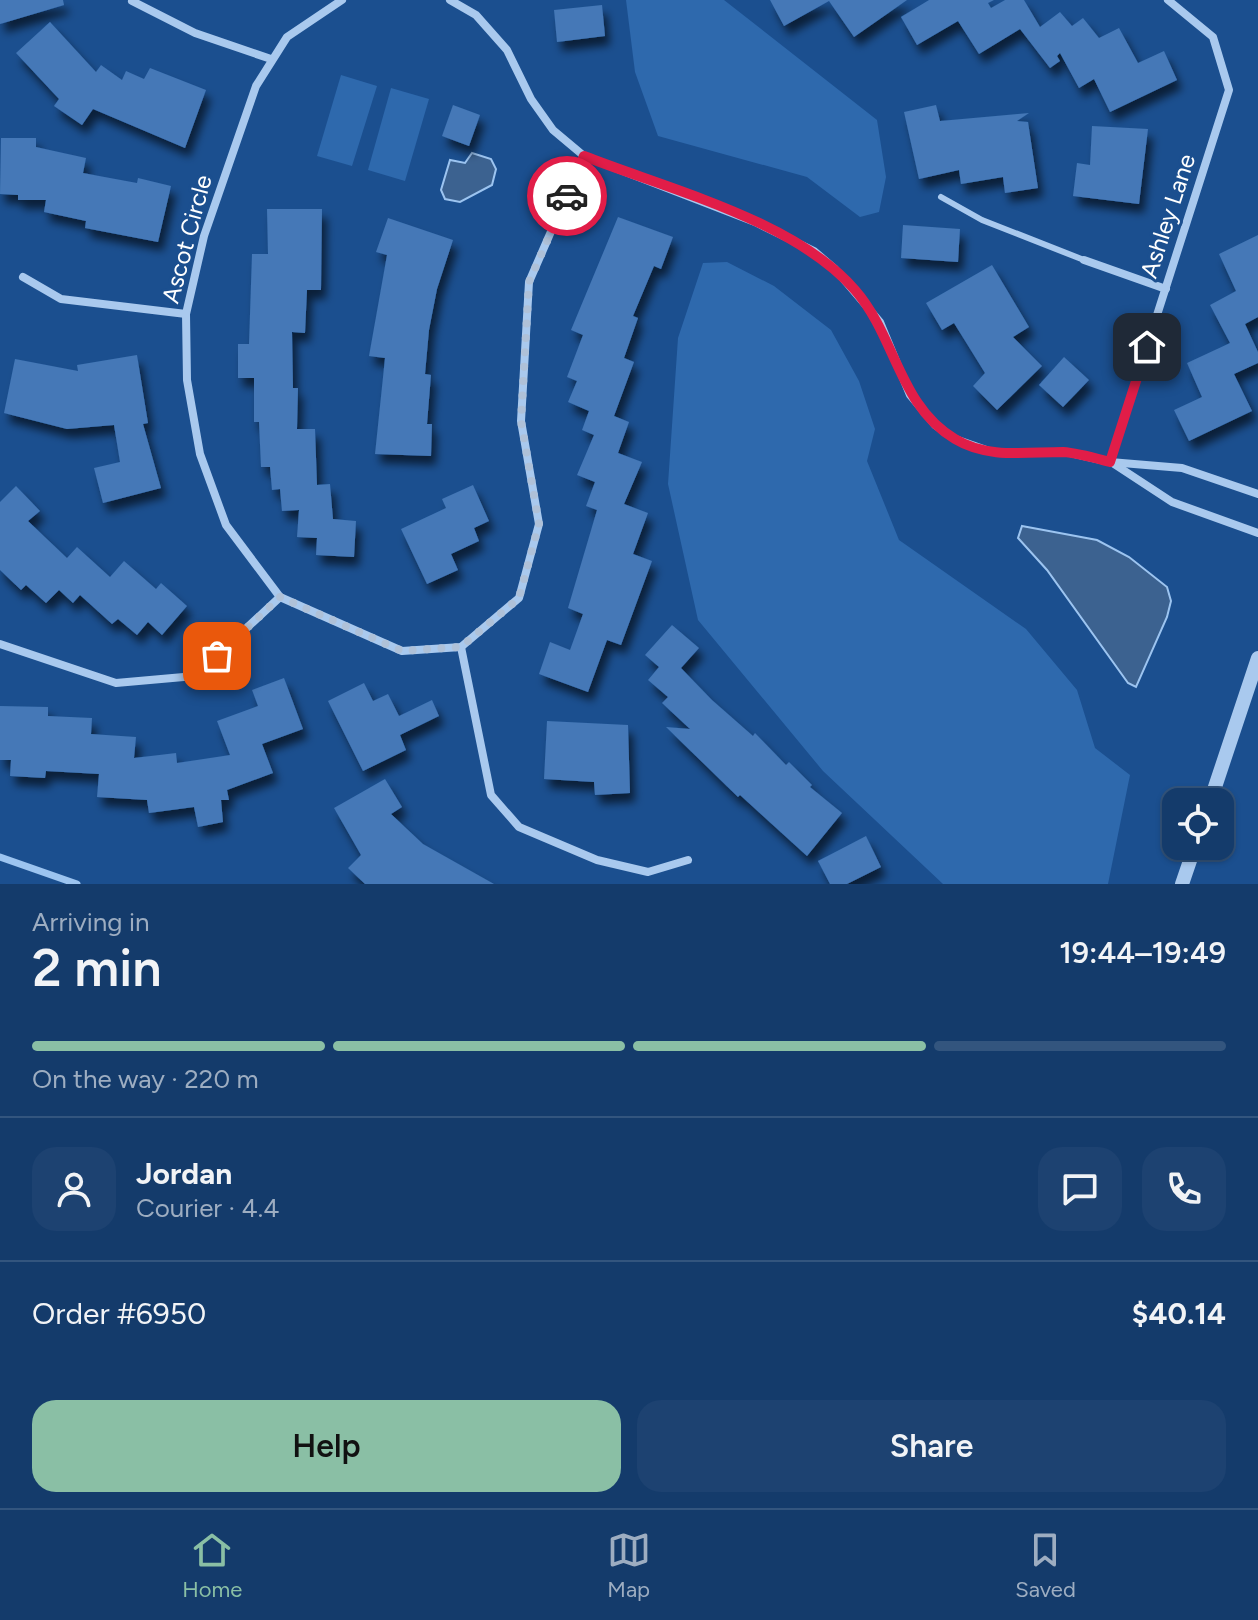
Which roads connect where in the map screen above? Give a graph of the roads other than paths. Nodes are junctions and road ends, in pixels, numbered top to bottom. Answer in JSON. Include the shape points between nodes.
{"nodes":[{"id":1,"x":342,"y":0,"type":"edge"},
{"id":2,"x":450,"y":0,"type":"edge"},
{"id":3,"x":1168,"y":0,"type":"edge"},
{"id":4,"x":132,"y":1,"type":"edge"},
{"id":5,"x":271,"y":59,"type":"junction"},
{"id":6,"x":584,"y":156,"type":"junction"},
{"id":7,"x":941,"y":197,"type":"dead end"},
{"id":8,"x":1084,"y":260,"type":"joint"},
{"id":9,"x":23,"y":277,"type":"dead end"},
{"id":10,"x":1166,"y":289,"type":"junction"},
{"id":11,"x":186,"y":314,"type":"junction"},
{"id":12,"x":1110,"y":462,"type":"junction"},
{"id":13,"x":1258,"y":494,"type":"edge"},
{"id":14,"x":1258,"y":533,"type":"edge"},
{"id":15,"x":280,"y":597,"type":"junction"},
{"id":16,"x":0,"y":644,"type":"edge"},
{"id":17,"x":461,"y":647,"type":"junction"},
{"id":18,"x":1258,"y":658,"type":"edge"},
{"id":19,"x":1215,"y":788,"type":"edge"},
{"id":20,"x":688,"y":860,"type":"dead end"},
{"id":21,"x":1190,"y":860,"type":"edge"},
{"id":22,"x":1182,"y":884,"type":"edge"}],
"edges":[{"from":1,"to":5,"type":"street","name":"Ascot Circle","via":[[287,37]]},
{"from":2,"to":6,"type":"street","via":[[476,15],[507,50],[553,130]]},
{"from":3,"to":10,"type":"street","name":"Ashley Lane","via":[[1213,37],[1229,90]]},
{"from":4,"to":5,"type":"street","via":[[195,33]]},
{"from":5,"to":11,"type":"street","name":"Ascot Circle","via":[[245,114],[204,236]]},
{"from":6,"to":12,"type":"street","via":[[755,222],[814,251],[870,308],[910,395],[955,439],[992,452],[1066,452]]},
{"from":6,"to":17,"type":"street","via":[[529,282],[521,421],[539,524],[519,598]]},
{"from":7,"to":8,"type":"lane","via":[[982,220]]},
{"from":8,"to":10,"type":"street"},
{"from":9,"to":11,"type":"street","via":[[61,299]]},
{"from":10,"to":12,"type":"street","name":"Ashley Lane"},
{"from":11,"to":15,"type":"street","name":"Ascot Circle","via":[[187,380],[200,454],[226,525]]},
{"from":12,"to":13,"type":"street","via":[[1182,468]]},
{"from":12,"to":14,"type":"street","via":[[1172,502]]},
{"from":15,"to":16,"type":"street","via":[[195,676],[116,683]]},
{"from":15,"to":17,"type":"street","name":"Ascot Circle","via":[[402,651]]},
{"from":17,"to":20,"type":"street","via":[[491,795],[519,827],[597,860],[648,872]]},
{"from":18,"to":19,"type":"street"},
{"from":21,"to":22,"type":"street"}]}
